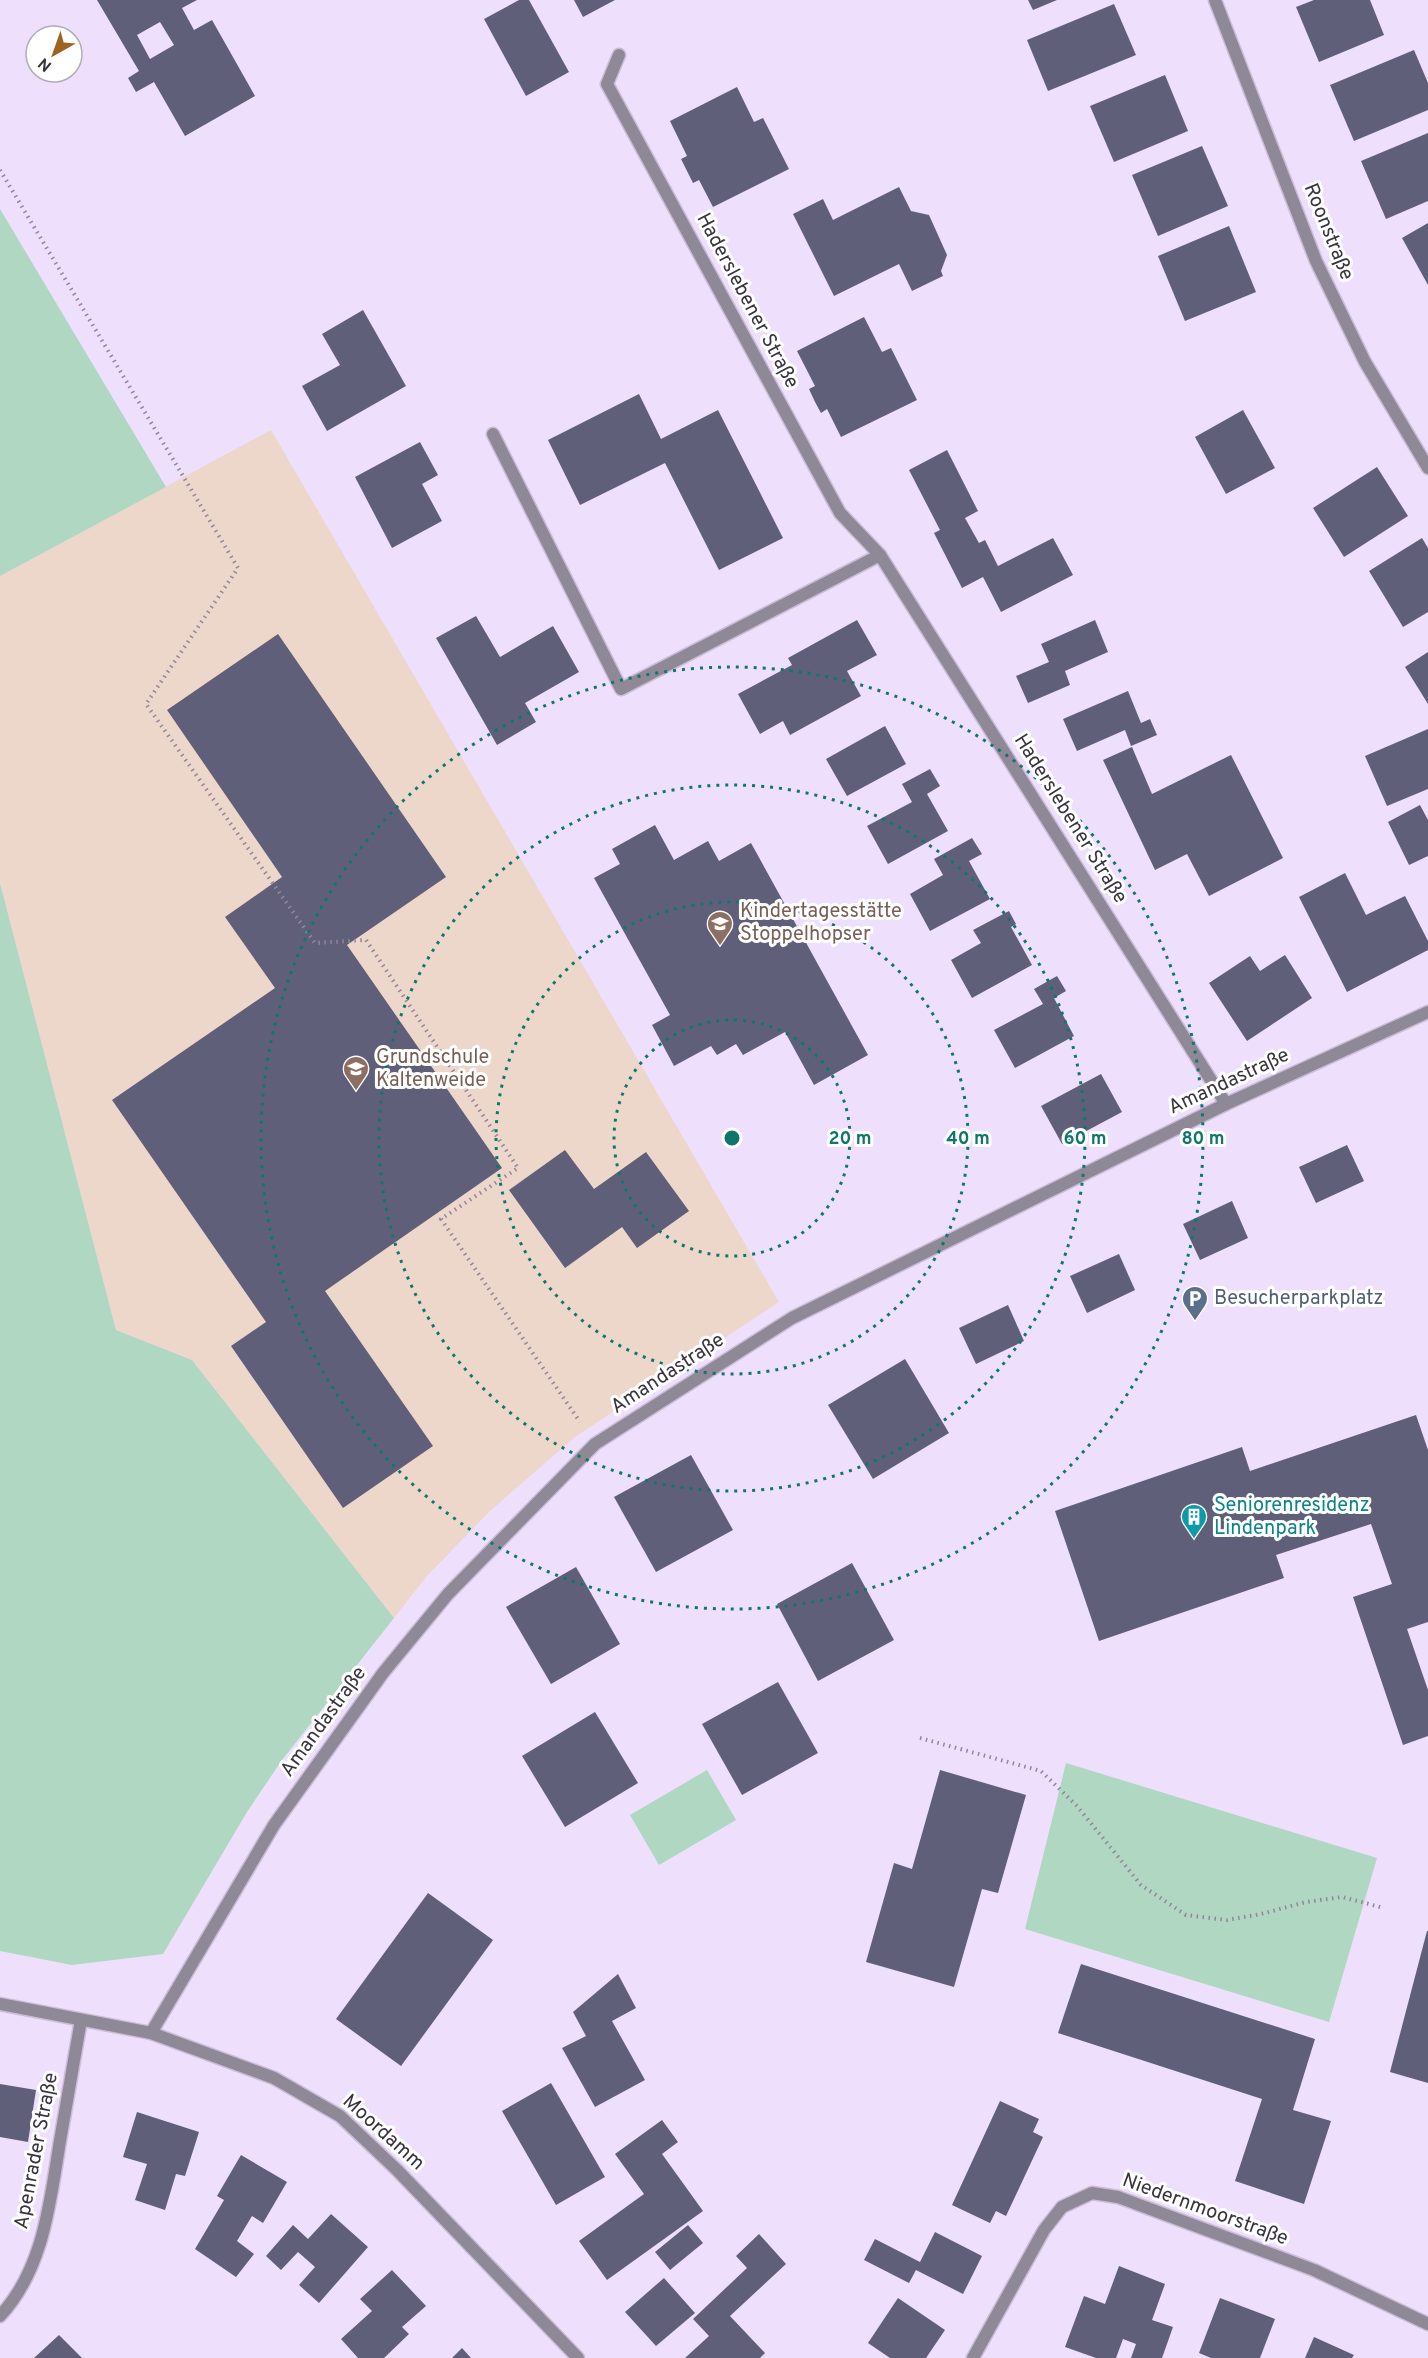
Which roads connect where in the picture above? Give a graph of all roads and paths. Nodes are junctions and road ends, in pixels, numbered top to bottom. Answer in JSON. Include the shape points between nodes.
{"nodes":[{"id":1,"x":1215,"y":0,"type":"edge"},
{"id":2,"x":619,"y":55,"type":"dead end"},
{"id":3,"x":0,"y":170,"type":"edge"},
{"id":4,"x":493,"y":434,"type":"dead end"},
{"id":5,"x":1428,"y":468,"type":"edge"},
{"id":6,"x":880,"y":555,"type":"junction"},
{"id":7,"x":1428,"y":1012,"type":"edge"},
{"id":8,"x":1226,"y":1104,"type":"junction"},
{"id":9,"x":595,"y":1444,"type":"junction"},
{"id":10,"x":920,"y":1738,"type":"dead end"},
{"id":11,"x":1384,"y":1908,"type":"dead end"},
{"id":12,"x":0,"y":2004,"type":"edge"},
{"id":13,"x":81,"y":2020,"type":"junction"},
{"id":14,"x":151,"y":2032,"type":"junction"},
{"id":15,"x":0,"y":2316,"type":"edge"},
{"id":16,"x":1428,"y":2324,"type":"edge"},
{"id":17,"x":578,"y":2358,"type":"edge"},
{"id":18,"x":973,"y":2358,"type":"edge"}],
"edges":[{"from":1,"to":5,"type":"street","name":"Roonstraße","via":[[1316,261],[1365,362]]},
{"from":2,"to":6,"type":"street","name":"Haderslebener Straße","via":[[607,84],[840,513]]},
{"from":3,"to":9,"type":"path","via":[[238,568],[146,704],[315,943],[366,940],[518,1168],[441,1219]]},
{"from":4,"to":6,"type":"street","via":[[621,688]]},
{"from":6,"to":8,"type":"street","name":"Haderslebener Straße"},
{"from":7,"to":8,"type":"street","name":"Amandastraße"},
{"from":8,"to":9,"type":"street","name":"Amandastraße","via":[[792,1318]]},
{"from":9,"to":14,"type":"street","name":"Amandastraße","via":[[448,1594],[383,1673],[274,1825]]},
{"from":10,"to":11,"type":"path","via":[[1041,1771],[1077,1806],[1141,1885],[1186,1915],[1227,1920],[1342,1897]]},
{"from":12,"to":13,"type":"street","name":"Moordamm"},
{"from":13,"to":14,"type":"street","name":"Moordamm"},
{"from":13,"to":15,"type":"street","name":"Apenrader Straße","via":[[47,2225],[15,2295]]},
{"from":14,"to":17,"type":"street","name":"Moordamm","via":[[274,2078],[340,2116]]},
{"from":16,"to":18,"type":"street","name":"Niedernmoorstraße","via":[[1314,2270],[1118,2197],[1092,2193],[1062,2207],[1044,2230]]}]}
